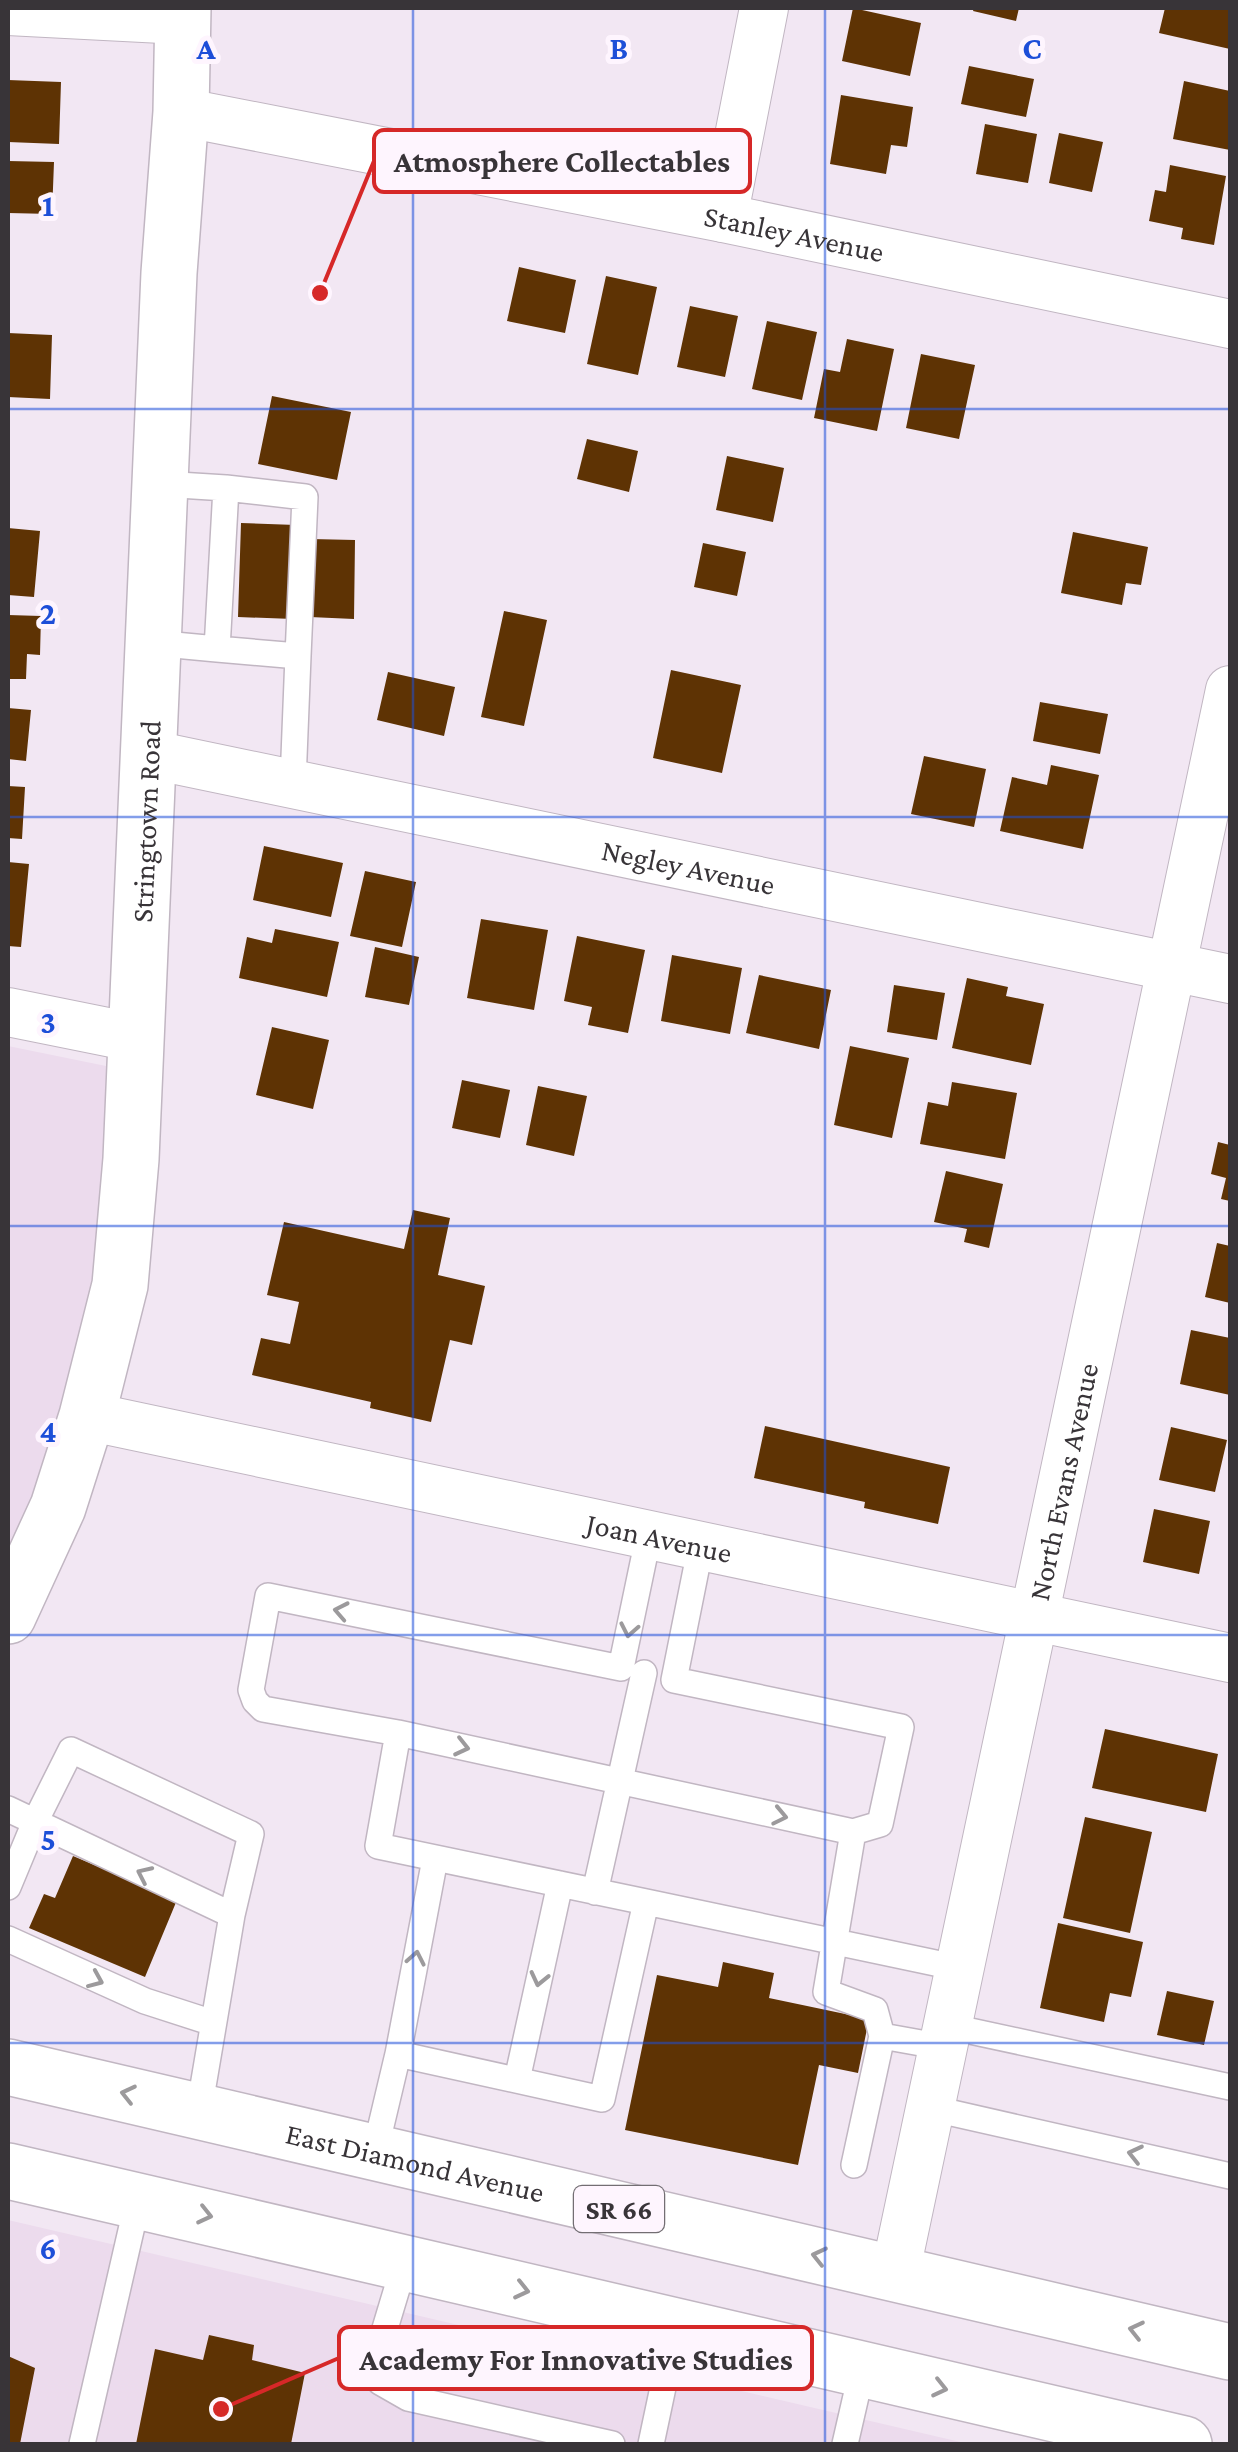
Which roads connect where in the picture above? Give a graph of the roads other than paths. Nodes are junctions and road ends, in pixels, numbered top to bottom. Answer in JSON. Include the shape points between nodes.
{"nodes":[{"id":1,"x":764,"y":8,"type":"edge"},
{"id":2,"x":8,"y":11,"type":"edge"},
{"id":3,"x":182,"y":14,"type":"edge"},
{"id":4,"x":181,"y":112,"type":"junction"},
{"id":5,"x":723,"y":218,"type":"junction"},
{"id":6,"x":1230,"y":324,"type":"edge"},
{"id":7,"x":162,"y":484,"type":"junction"},
{"id":8,"x":226,"y":488,"type":"junction"},
{"id":9,"x":153,"y":642,"type":"junction"},
{"id":10,"x":218,"y":649,"type":"junction"},
{"id":11,"x":298,"y":656,"type":"junction"},
{"id":12,"x":1230,"y":690,"type":"edge"},
{"id":13,"x":148,"y":754,"type":"junction"},
{"id":14,"x":293,"y":782,"type":"junction"},
{"id":15,"x":1173,"y":967,"type":"junction"},
{"id":16,"x":1230,"y":979,"type":"edge"},
{"id":17,"x":8,"y":1012,"type":"edge"},
{"id":18,"x":137,"y":1038,"type":"junction"},
{"id":19,"x":87,"y":1416,"type":"junction"},
{"id":20,"x":648,"y":1534,"type":"junction"},
{"id":21,"x":701,"y":1545,"type":"junction"},
{"id":22,"x":8,"y":1616,"type":"edge"},
{"id":23,"x":1033,"y":1616,"type":"junction"},
{"id":24,"x":1230,"y":1658,"type":"edge"},
{"id":25,"x":633,"y":1670,"type":"junction"},
{"id":26,"x":674,"y":1680,"type":"junction"},
{"id":27,"x":398,"y":1733,"type":"junction"},
{"id":28,"x":622,"y":1783,"type":"junction"},
{"id":29,"x":8,"y":1809,"type":"edge"},
{"id":30,"x":35,"y":1822,"type":"junction"},
{"id":31,"x":853,"y":1832,"type":"junction"},
{"id":32,"x":435,"y":1858,"type":"junction"},
{"id":33,"x":560,"y":1884,"type":"junction"},
{"id":34,"x":8,"y":1887,"type":"edge"},
{"id":35,"x":595,"y":1892,"type":"junction"},
{"id":36,"x":646,"y":1902,"type":"junction"},
{"id":37,"x":232,"y":1915,"type":"junction"},
{"id":38,"x":8,"y":1939,"type":"edge"},
{"id":39,"x":832,"y":1942,"type":"junction"},
{"id":40,"x":959,"y":1968,"type":"junction"},
{"id":41,"x":213,"y":2023,"type":"junction"},
{"id":42,"x":882,"y":2036,"type":"junction"},
{"id":43,"x":945,"y":2037,"type":"junction"},
{"id":44,"x":398,"y":2054,"type":"junction"},
{"id":45,"x":8,"y":2067,"type":"edge"},
{"id":46,"x":517,"y":2080,"type":"junction"},
{"id":47,"x":1230,"y":2087,"type":"edge"},
{"id":48,"x":930,"y":2108,"type":"junction"},
{"id":49,"x":199,"y":2110,"type":"junction"},
{"id":50,"x":375,"y":2151,"type":"junction"},
{"id":51,"x":854,"y":2164,"type":"dead end"},
{"id":52,"x":8,"y":2171,"type":"edge"},
{"id":53,"x":1230,"y":2176,"type":"edge"},
{"id":54,"x":138,"y":2200,"type":"junction"},
{"id":55,"x":405,"y":2262,"type":"junction"},
{"id":56,"x":895,"y":2274,"type":"junction"},
{"id":57,"x":676,"y":2326,"type":"junction"},
{"id":58,"x":1230,"y":2352,"type":"edge"},
{"id":59,"x":862,"y":2370,"type":"junction"},
{"id":60,"x":82,"y":2444,"type":"edge"},
{"id":61,"x":612,"y":2444,"type":"edge"},
{"id":62,"x":651,"y":2444,"type":"edge"},
{"id":63,"x":845,"y":2444,"type":"edge"},
{"id":64,"x":1184,"y":2444,"type":"edge"}],
"edges":[{"from":1,"to":5,"type":"street"},
{"from":2,"to":3,"type":"street"},
{"from":3,"to":4,"type":"main road","name":"Stringtown Road"},
{"from":4,"to":5,"type":"street","name":"Stanley Avenue"},
{"from":4,"to":7,"type":"main road","name":"Stringtown Road"},
{"from":5,"to":6,"type":"street","name":"Stanley Avenue"},
{"from":7,"to":8,"type":"lane"},
{"from":7,"to":9,"type":"main road","name":"Stringtown Road"},
{"from":8,"to":10,"type":"lane"},
{"from":8,"to":11,"type":"lane","via":[[305,497]]},
{"from":9,"to":10,"type":"lane"},
{"from":9,"to":13,"type":"main road","name":"Stringtown Road"},
{"from":10,"to":11,"type":"lane"},
{"from":11,"to":14,"type":"lane"},
{"from":12,"to":15,"type":"street","name":"North Evans Avenue"},
{"from":13,"to":14,"type":"street","name":"Negley Avenue"},
{"from":13,"to":18,"type":"main road","name":"Stringtown Road"},
{"from":14,"to":15,"type":"street","name":"Negley Avenue"},
{"from":15,"to":16,"type":"street","name":"Negley Avenue"},
{"from":15,"to":23,"type":"street","name":"North Evans Avenue"},
{"from":17,"to":18,"type":"street"},
{"from":18,"to":19,"type":"main road","name":"Stringtown Road","via":[[120,1285]]},
{"from":19,"to":20,"type":"street","name":"Joan Avenue"},
{"from":19,"to":22,"type":"main road","name":"Stringtown Road","via":[[58,1507]]},
{"from":20,"to":21,"type":"street","name":"Joan Avenue"},
{"from":20,"to":25,"type":"lane","one_way":true},
{"from":21,"to":23,"type":"street","name":"Joan Avenue"},
{"from":21,"to":26,"type":"lane"},
{"from":23,"to":24,"type":"street","name":"Joan Avenue"},
{"from":23,"to":40,"type":"street","name":"North Evans Avenue"},
{"from":25,"to":26,"type":"lane"},
{"from":25,"to":27,"type":"lane","one_way":true,"via":[[268,1596],[251,1690],[255,1702],[263,1709]]},
{"from":25,"to":28,"type":"lane"},
{"from":26,"to":31,"type":"lane","via":[[901,1727],[880,1824]]},
{"from":27,"to":28,"type":"lane","one_way":true},
{"from":27,"to":32,"type":"lane","via":[[378,1846]]},
{"from":28,"to":31,"type":"lane","one_way":true},
{"from":28,"to":35,"type":"lane"},
{"from":29,"to":30,"type":"lane"},
{"from":30,"to":34,"type":"lane"},
{"from":37,"to":30,"type":"lane","one_way":true},
{"from":30,"to":37,"type":"lane","via":[[72,1750],[251,1834]]},
{"from":31,"to":39,"type":"lane"},
{"from":32,"to":33,"type":"lane"},
{"from":44,"to":32,"type":"lane","one_way":true},
{"from":33,"to":35,"type":"lane"},
{"from":33,"to":46,"type":"lane","one_way":true},
{"from":35,"to":36,"type":"lane"},
{"from":36,"to":39,"type":"lane"},
{"from":36,"to":46,"type":"lane","via":[[602,2099]]},
{"from":37,"to":41,"type":"lane"},
{"from":38,"to":41,"type":"lane","one_way":true,"via":[[144,2001]]},
{"from":39,"to":40,"type":"lane"},
{"from":39,"to":42,"type":"lane","via":[[826,1992],[874,2010]]},
{"from":40,"to":43,"type":"street","name":"North Evans Avenue"},
{"from":41,"to":49,"type":"lane"},
{"from":42,"to":43,"type":"lane"},
{"from":42,"to":51,"type":"lane"},
{"from":43,"to":47,"type":"lane"},
{"from":43,"to":48,"type":"street","name":"North Evans Avenue"},
{"from":44,"to":46,"type":"lane"},
{"from":44,"to":50,"type":"lane"},
{"from":49,"to":45,"type":"main road","name":"East Diamond Avenue","number":"SR 66","one_way":true},
{"from":53,"to":48,"type":"lane","one_way":true},
{"from":48,"to":56,"type":"street","name":"North Evans Avenue"},
{"from":49,"to":50,"type":"main road","name":"East Diamond Avenue","number":"SR 66"},
{"from":56,"to":50,"type":"main road","name":"East Diamond Avenue","number":"SR 66","one_way":true},
{"from":52,"to":54,"type":"main road"},
{"from":54,"to":55,"type":"main road","one_way":true},
{"from":54,"to":60,"type":"lane"},
{"from":55,"to":57,"type":"main road","one_way":true},
{"from":55,"to":61,"type":"lane","via":[[374,2365],[380,2382],[408,2398]]},
{"from":58,"to":56,"type":"main road","name":"East Diamond Avenue","number":"SR 66","one_way":true},
{"from":57,"to":59,"type":"main road"},
{"from":57,"to":62,"type":"lane"},
{"from":59,"to":63,"type":"lane"},
{"from":59,"to":64,"type":"main road","one_way":true}]}
